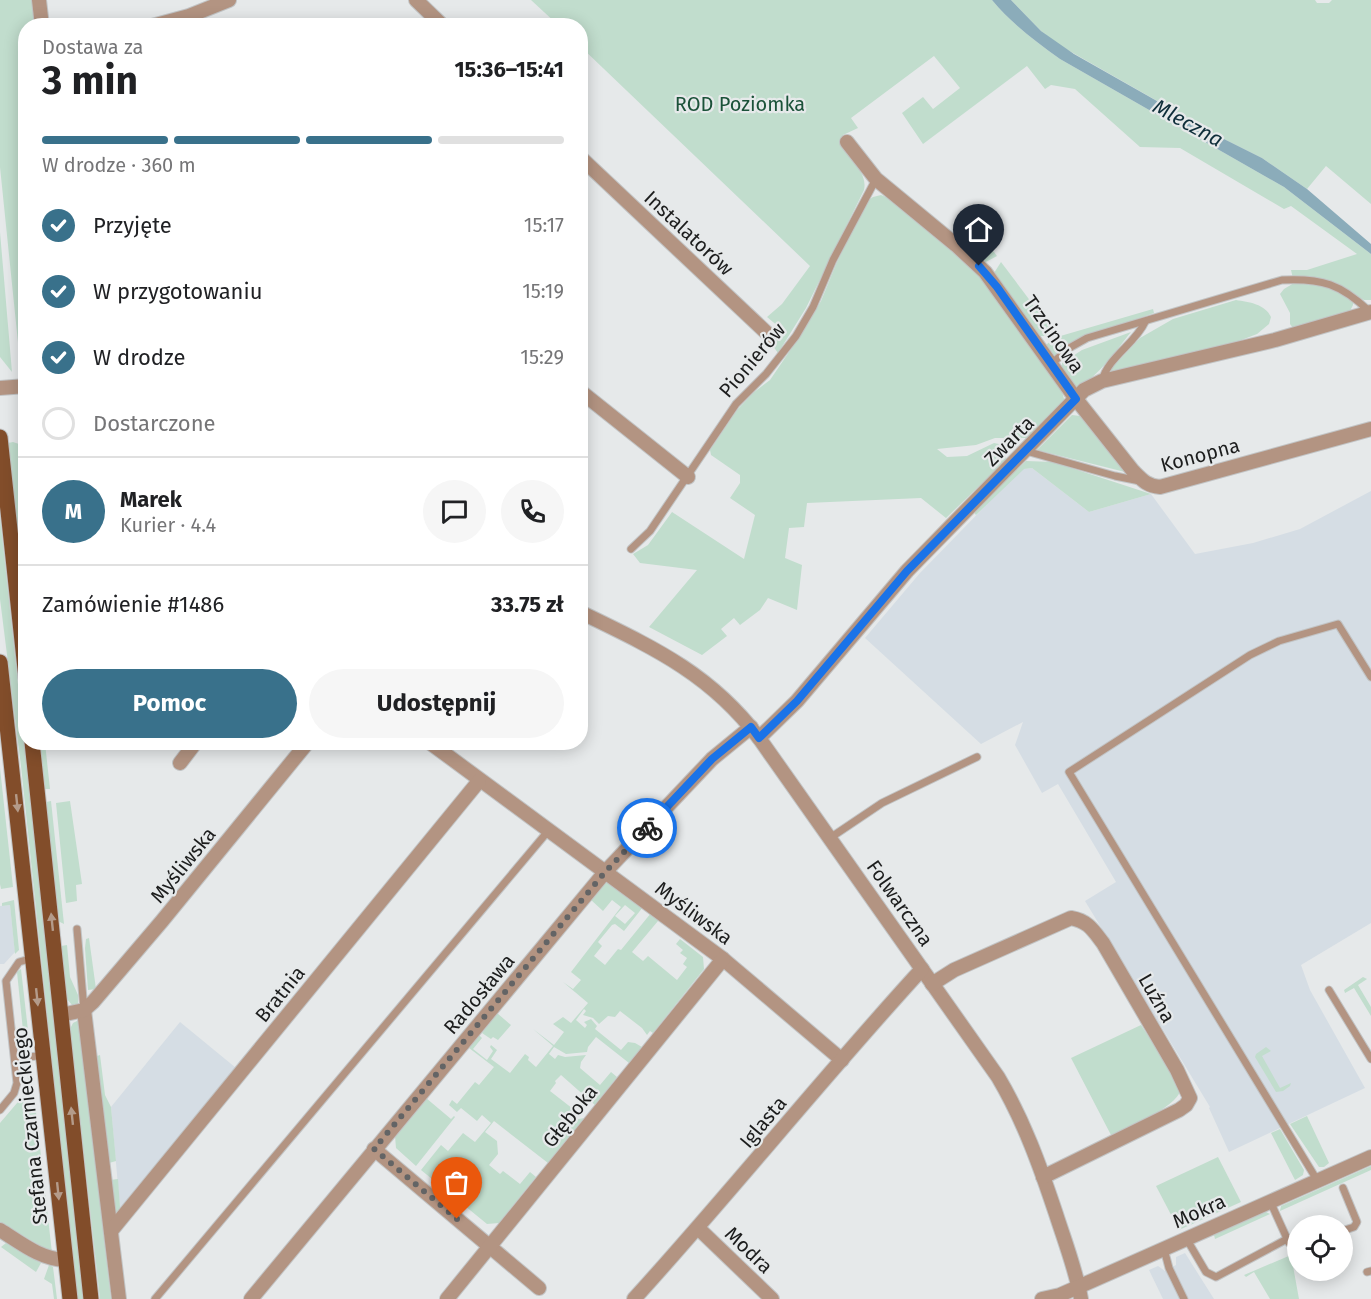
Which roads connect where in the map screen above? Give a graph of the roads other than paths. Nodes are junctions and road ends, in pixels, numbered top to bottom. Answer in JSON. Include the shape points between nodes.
{"nodes":[{"id":1,"x":39,"y":0,"type":"edge"},
{"id":2,"x":229,"y":0,"type":"edge"},
{"id":3,"x":416,"y":0,"type":"edge"},
{"id":4,"x":41,"y":18,"type":"edge"},
{"id":5,"x":182,"y":18,"type":"edge"},
{"id":6,"x":432,"y":18,"type":"edge"},
{"id":7,"x":847,"y":142,"type":"dead end"},
{"id":8,"x":588,"y":165,"type":"edge"},
{"id":9,"x":876,"y":179,"type":"junction"},
{"id":10,"x":1370,"y":312,"type":"edge"},
{"id":11,"x":1145,"y":322,"type":"junction"},
{"id":12,"x":770,"y":336,"type":"dead end"},
{"id":13,"x":1051,"y":364,"type":"junction"},
{"id":14,"x":1102,"y":381,"type":"junction"},
{"id":15,"x":18,"y":387,"type":"edge"},
{"id":16,"x":0,"y":388,"type":"edge"},
{"id":17,"x":588,"y":398,"type":"edge"},
{"id":18,"x":1076,"y":399,"type":"junction"},
{"id":19,"x":1371,"y":429,"type":"edge"},
{"id":20,"x":0,"y":437,"type":"edge"},
{"id":21,"x":1026,"y":451,"type":"junction"},
{"id":22,"x":688,"y":477,"type":"junction"},
{"id":23,"x":1143,"y":482,"type":"junction"},
{"id":24,"x":631,"y":549,"type":"dead end"},
{"id":25,"x":18,"y":604,"type":"edge"},
{"id":26,"x":588,"y":616,"type":"edge"},
{"id":27,"x":0,"y":662,"type":"edge"},
{"id":28,"x":1371,"y":677,"type":"edge"},
{"id":29,"x":755,"y":732,"type":"junction"},
{"id":30,"x":33,"y":750,"type":"edge"},
{"id":31,"x":190,"y":750,"type":"edge"},
{"id":32,"x":301,"y":750,"type":"edge"},
{"id":33,"x":439,"y":750,"type":"edge"},
{"id":34,"x":977,"y":757,"type":"dead end"},
{"id":35,"x":180,"y":763,"type":"dead end"},
{"id":36,"x":479,"y":781,"type":"junction"},
{"id":37,"x":549,"y":830,"type":"junction"},
{"id":38,"x":830,"y":838,"type":"junction"},
{"id":39,"x":606,"y":871,"type":"junction"},
{"id":40,"x":77,"y":929,"type":"dead end"},
{"id":41,"x":33,"y":958,"type":"junction"},
{"id":42,"x":723,"y":959,"type":"junction"},
{"id":43,"x":922,"y":969,"type":"junction"},
{"id":44,"x":932,"y":984,"type":"junction"},
{"id":45,"x":1329,"y":990,"type":"dead end"},
{"id":46,"x":84,"y":1010,"type":"junction"},
{"id":47,"x":61,"y":1015,"type":"junction"},
{"id":48,"x":44,"y":1055,"type":"junction"},
{"id":49,"x":15,"y":1059,"type":"junction"},
{"id":50,"x":1371,"y":1059,"type":"edge"},
{"id":51,"x":842,"y":1060,"type":"junction"},
{"id":52,"x":0,"y":1110,"type":"edge"},
{"id":53,"x":374,"y":1149,"type":"junction"},
{"id":54,"x":1371,"y":1157,"type":"edge"},
{"id":55,"x":1043,"y":1177,"type":"junction"},
{"id":56,"x":1317,"y":1180,"type":"junction"},
{"id":57,"x":1343,"y":1188,"type":"dead end"},
{"id":58,"x":1270,"y":1201,"type":"junction"},
{"id":59,"x":1353,"y":1227,"type":"edge"},
{"id":60,"x":699,"y":1228,"type":"junction"},
{"id":61,"x":0,"y":1230,"type":"edge"},
{"id":62,"x":111,"y":1231,"type":"junction"},
{"id":63,"x":1186,"y":1238,"type":"junction"},
{"id":64,"x":1287,"y":1239,"type":"joint"},
{"id":65,"x":489,"y":1246,"type":"junction"},
{"id":66,"x":1164,"y":1248,"type":"junction"},
{"id":67,"x":65,"y":1260,"type":"junction"},
{"id":68,"x":538,"y":1288,"type":"dead end"},
{"id":69,"x":1079,"y":1293,"type":"edge"},
{"id":70,"x":70,"y":1299,"type":"edge"},
{"id":71,"x":91,"y":1299,"type":"edge"},
{"id":72,"x":119,"y":1299,"type":"edge"},
{"id":73,"x":155,"y":1299,"type":"edge"},
{"id":74,"x":251,"y":1299,"type":"edge"},
{"id":75,"x":447,"y":1299,"type":"edge"},
{"id":76,"x":634,"y":1299,"type":"edge"},
{"id":77,"x":772,"y":1299,"type":"edge"},
{"id":78,"x":1042,"y":1299,"type":"edge"},
{"id":79,"x":1184,"y":1299,"type":"edge"}],
"edges":[{"from":1,"to":4,"type":"street"},
{"from":2,"to":5,"type":"street"},
{"from":3,"to":6,"type":"street"},
{"from":7,"to":9,"type":"street","name":"Trzcinowa"},
{"from":8,"to":12,"type":"street","name":"Instalatorów"},
{"from":9,"to":13,"type":"street","name":"Trzcinowa","via":[[985,272]]},
{"from":9,"to":22,"type":"lane","name":"Pionierów","via":[[795,336],[736,404]]},
{"from":10,"to":11,"type":"lane","via":[[1337,286],[1309,279],[1282,280]]},
{"from":10,"to":14,"type":"street","name":"Zwarta","via":[[1275,340]]},
{"from":11,"to":13,"type":"lane","via":[[1079,342]]},
{"from":11,"to":14,"type":"lane","via":[[1106,369]]},
{"from":13,"to":18,"type":"street","name":"Trzcinowa"},
{"from":14,"to":18,"type":"street","name":"Zwarta"},
{"from":15,"to":16,"type":"street"},
{"from":17,"to":22,"type":"street"},
{"from":18,"to":21,"type":"street","name":"Zwarta"},
{"from":18,"to":23,"type":"street","name":"Konopna"},
{"from":19,"to":23,"type":"street","name":"Konopna","via":[[1160,487]]},
{"from":20,"to":25,"type":"main road"},
{"from":21,"to":23,"type":"lane"},
{"from":21,"to":29,"type":"street","name":"Zwarta","via":[[907,571],[797,701]]},
{"from":22,"to":24,"type":"lane","name":"Pionierów","via":[[650,531]]},
{"from":26,"to":29,"type":"street","name":"Folwarczna","via":[[685,666],[713,687]]},
{"from":27,"to":41,"type":"main road","name":"Stefana Czarnieckiego","one_way":true,"via":[[8,763]]},
{"from":28,"to":56,"type":"lane","via":[[1338,624],[1279,641],[1069,772]]},
{"from":29,"to":38,"type":"street","name":"Folwarczna"},
{"from":29,"to":39,"type":"street","name":"Radosława","via":[[712,759]]},
{"from":47,"to":30,"type":"main road","one_way":true},
{"from":31,"to":35,"type":"street"},
{"from":32,"to":46,"type":"street","name":"Myśliwska"},
{"from":33,"to":36,"type":"street","name":"Myśliwska"},
{"from":34,"to":38,"type":"lane","via":[[882,803]]},
{"from":36,"to":37,"type":"street","name":"Myśliwska"},
{"from":36,"to":62,"type":"street","name":"Bratnia"},
{"from":37,"to":39,"type":"street","name":"Myśliwska"},
{"from":37,"to":73,"type":"lane"},
{"from":38,"to":43,"type":"street","name":"Folwarczna"},
{"from":39,"to":42,"type":"street","name":"Myśliwska"},
{"from":39,"to":53,"type":"street","name":"Radosława"},
{"from":40,"to":46,"type":"lane"},
{"from":41,"to":48,"type":"main road","name":"Stefana Czarnieckiego","one_way":true},
{"from":41,"to":49,"type":"lane","via":[[19,962],[6,981]]},
{"from":42,"to":51,"type":"street","name":"Myśliwska"},
{"from":42,"to":65,"type":"street","name":"Głęboka"},
{"from":43,"to":44,"type":"street","name":"Folwarczna"},
{"from":43,"to":51,"type":"street","name":"Iglasta"},
{"from":44,"to":55,"type":"street","name":"Folwarczna","via":[[1016,1107]]},
{"from":44,"to":55,"type":"street","name":"Luźna","via":[[954,970],[1071,918],[1081,920],[1090,925],[1103,943],[1167,1054],[1190,1098],[1186,1105]]},
{"from":45,"to":50,"type":"lane"},
{"from":46,"to":47,"type":"street"},
{"from":46,"to":62,"type":"street"},
{"from":71,"to":47,"type":"main road","one_way":true},
{"from":48,"to":49,"type":"lane"},
{"from":48,"to":67,"type":"main road","name":"Stefana Czarnieckiego","one_way":true},
{"from":49,"to":52,"type":"lane","via":[[17,1083]]},
{"from":51,"to":60,"type":"street","name":"Iglasta"},
{"from":53,"to":65,"type":"street"},
{"from":53,"to":74,"type":"street","name":"Radosława"},
{"from":54,"to":56,"type":"street","name":"Mokra"},
{"from":55,"to":69,"type":"street","name":"Folwarczna"},
{"from":56,"to":58,"type":"street","name":"Mokra"},
{"from":57,"to":59,"type":"lane","via":[[1357,1222]]},
{"from":58,"to":63,"type":"street","name":"Mokra"},
{"from":58,"to":64,"type":"lane"},
{"from":60,"to":76,"type":"street","name":"Iglasta"},
{"from":60,"to":77,"type":"street","name":"Modra"},
{"from":61,"to":67,"type":"street","via":[[41,1255]]},
{"from":62,"to":72,"type":"street"},
{"from":63,"to":64,"type":"lane","via":[[1206,1272],[1216,1277]]},
{"from":63,"to":66,"type":"street","name":"Mokra"},
{"from":65,"to":68,"type":"street"},
{"from":65,"to":75,"type":"street","name":"Głęboka"},
{"from":66,"to":69,"type":"street","name":"Mokra"},
{"from":66,"to":79,"type":"lane","via":[[1169,1269]]},
{"from":67,"to":70,"type":"main road","name":"Stefana Czarnieckiego"},
{"from":69,"to":78,"type":"street","name":"Mokra"}]}
